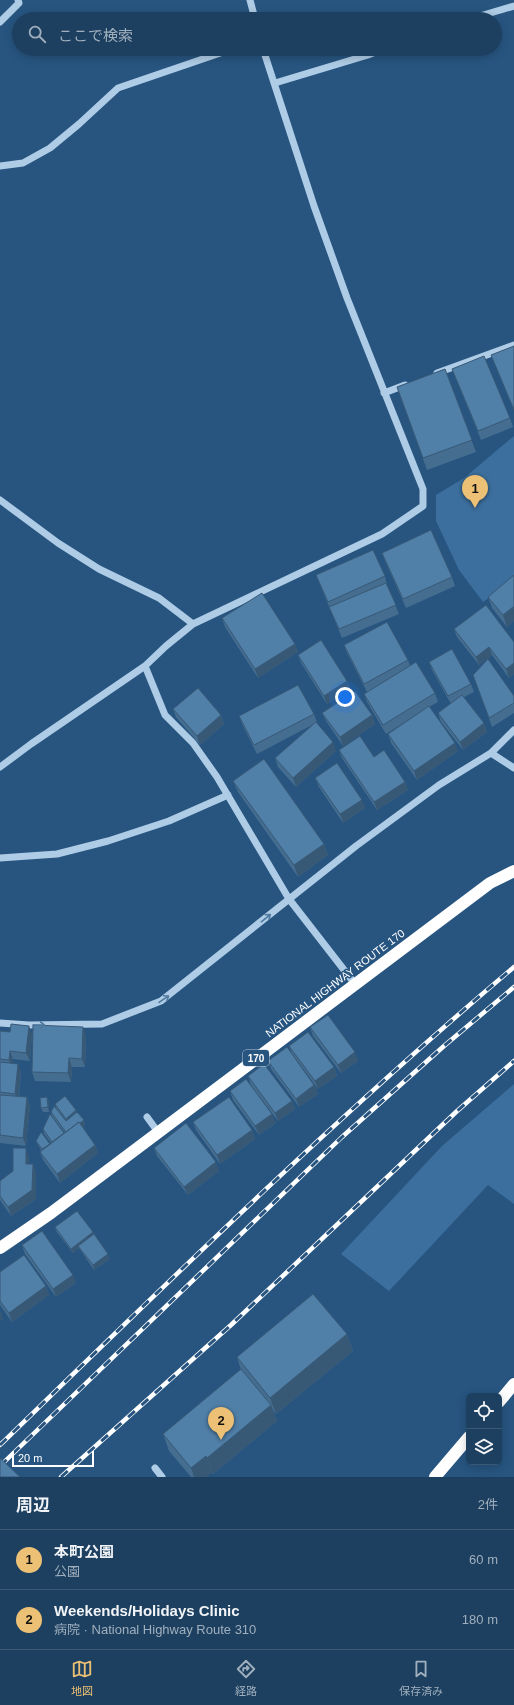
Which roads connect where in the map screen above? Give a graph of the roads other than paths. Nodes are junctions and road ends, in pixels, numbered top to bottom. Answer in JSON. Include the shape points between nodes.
{"nodes":[{"id":1,"x":18,"y":0,"type":"edge"},
{"id":2,"x":250,"y":0,"type":"edge"},
{"id":3,"x":514,"y":6,"type":"edge"},
{"id":4,"x":253,"y":12,"type":"edge"},
{"id":5,"x":494,"y":12,"type":"edge"},
{"id":6,"x":0,"y":22,"type":"edge"},
{"id":7,"x":212,"y":56,"type":"edge"},
{"id":8,"x":265,"y":56,"type":"edge"},
{"id":9,"x":365,"y":56,"type":"edge"},
{"id":10,"x":275,"y":83,"type":"junction"},
{"id":11,"x":0,"y":166,"type":"edge"},
{"id":12,"x":514,"y":345,"type":"edge"},
{"id":13,"x":427,"y":377,"type":"edge"},
{"id":14,"x":413,"y":382,"type":"edge"},
{"id":15,"x":384,"y":393,"type":"junction"},
{"id":16,"x":0,"y":500,"type":"edge"},
{"id":17,"x":193,"y":624,"type":"junction"},
{"id":18,"x":145,"y":666,"type":"junction"},
{"id":19,"x":514,"y":730,"type":"edge"},
{"id":20,"x":491,"y":753,"type":"junction"},
{"id":21,"x":0,"y":767,"type":"edge"},
{"id":22,"x":514,"y":768,"type":"edge"},
{"id":23,"x":228,"y":795,"type":"junction"},
{"id":24,"x":0,"y":858,"type":"edge"},
{"id":25,"x":514,"y":871,"type":"edge"},
{"id":26,"x":289,"y":899,"type":"junction"},
{"id":27,"x":355,"y":984,"type":"junction"},
{"id":28,"x":0,"y":1023,"type":"edge"},
{"id":29,"x":147,"y":1117,"type":"dead end"},
{"id":30,"x":158,"y":1132,"type":"junction"},
{"id":31,"x":0,"y":1248,"type":"edge"},
{"id":32,"x":514,"y":1384,"type":"edge"},
{"id":33,"x":502,"y":1398,"type":"edge"},
{"id":34,"x":466,"y":1441,"type":"edge"},
{"id":35,"x":155,"y":1468,"type":"dead end"},
{"id":36,"x":162,"y":1477,"type":"edge"},
{"id":37,"x":435,"y":1477,"type":"edge"}],
"edges":[{"from":1,"to":6,"type":"street","via":[[19,3]]},
{"from":2,"to":4,"type":"street"},
{"from":3,"to":5,"type":"street"},
{"from":7,"to":11,"type":"street","via":[[118,88],[50,148],[23,163]]},
{"from":8,"to":10,"type":"street"},
{"from":9,"to":10,"type":"street"},
{"from":10,"to":15,"type":"street","via":[[314,206]]},
{"from":12,"to":13,"type":"street"},
{"from":14,"to":15,"type":"street"},
{"from":15,"to":17,"type":"street","via":[[423,489],[423,506],[382,534]]},
{"from":16,"to":17,"type":"street","via":[[99,569],[160,598]]},
{"from":17,"to":18,"type":"street"},
{"from":18,"to":21,"type":"street"},
{"from":18,"to":23,"type":"street","via":[[165,715],[193,743]]},
{"from":19,"to":20,"type":"street"},
{"from":20,"to":22,"type":"street"},
{"from":20,"to":26,"type":"street","via":[[439,785]]},
{"from":23,"to":24,"type":"street","via":[[169,821],[108,841],[58,854]]},
{"from":23,"to":26,"type":"street"},
{"from":25,"to":27,"type":"highway","name":"NATIONAL HIGHWAY ROUTE 170","number":"170","via":[[490,883]]},
{"from":26,"to":27,"type":"street"},
{"from":28,"to":26,"type":"street","one_way":true,"via":[[102,1024],[161,1001]]},
{"from":27,"to":30,"type":"highway","name":"NATIONAL HIGHWAY ROUTE 170","number":"170"},
{"from":29,"to":30,"type":"street"},
{"from":30,"to":31,"type":"highway","name":"NATIONAL HIGHWAY ROUTE 170","number":"170"},
{"from":32,"to":33,"type":"highway"},
{"from":34,"to":37,"type":"highway"},
{"from":35,"to":36,"type":"street"}]}
